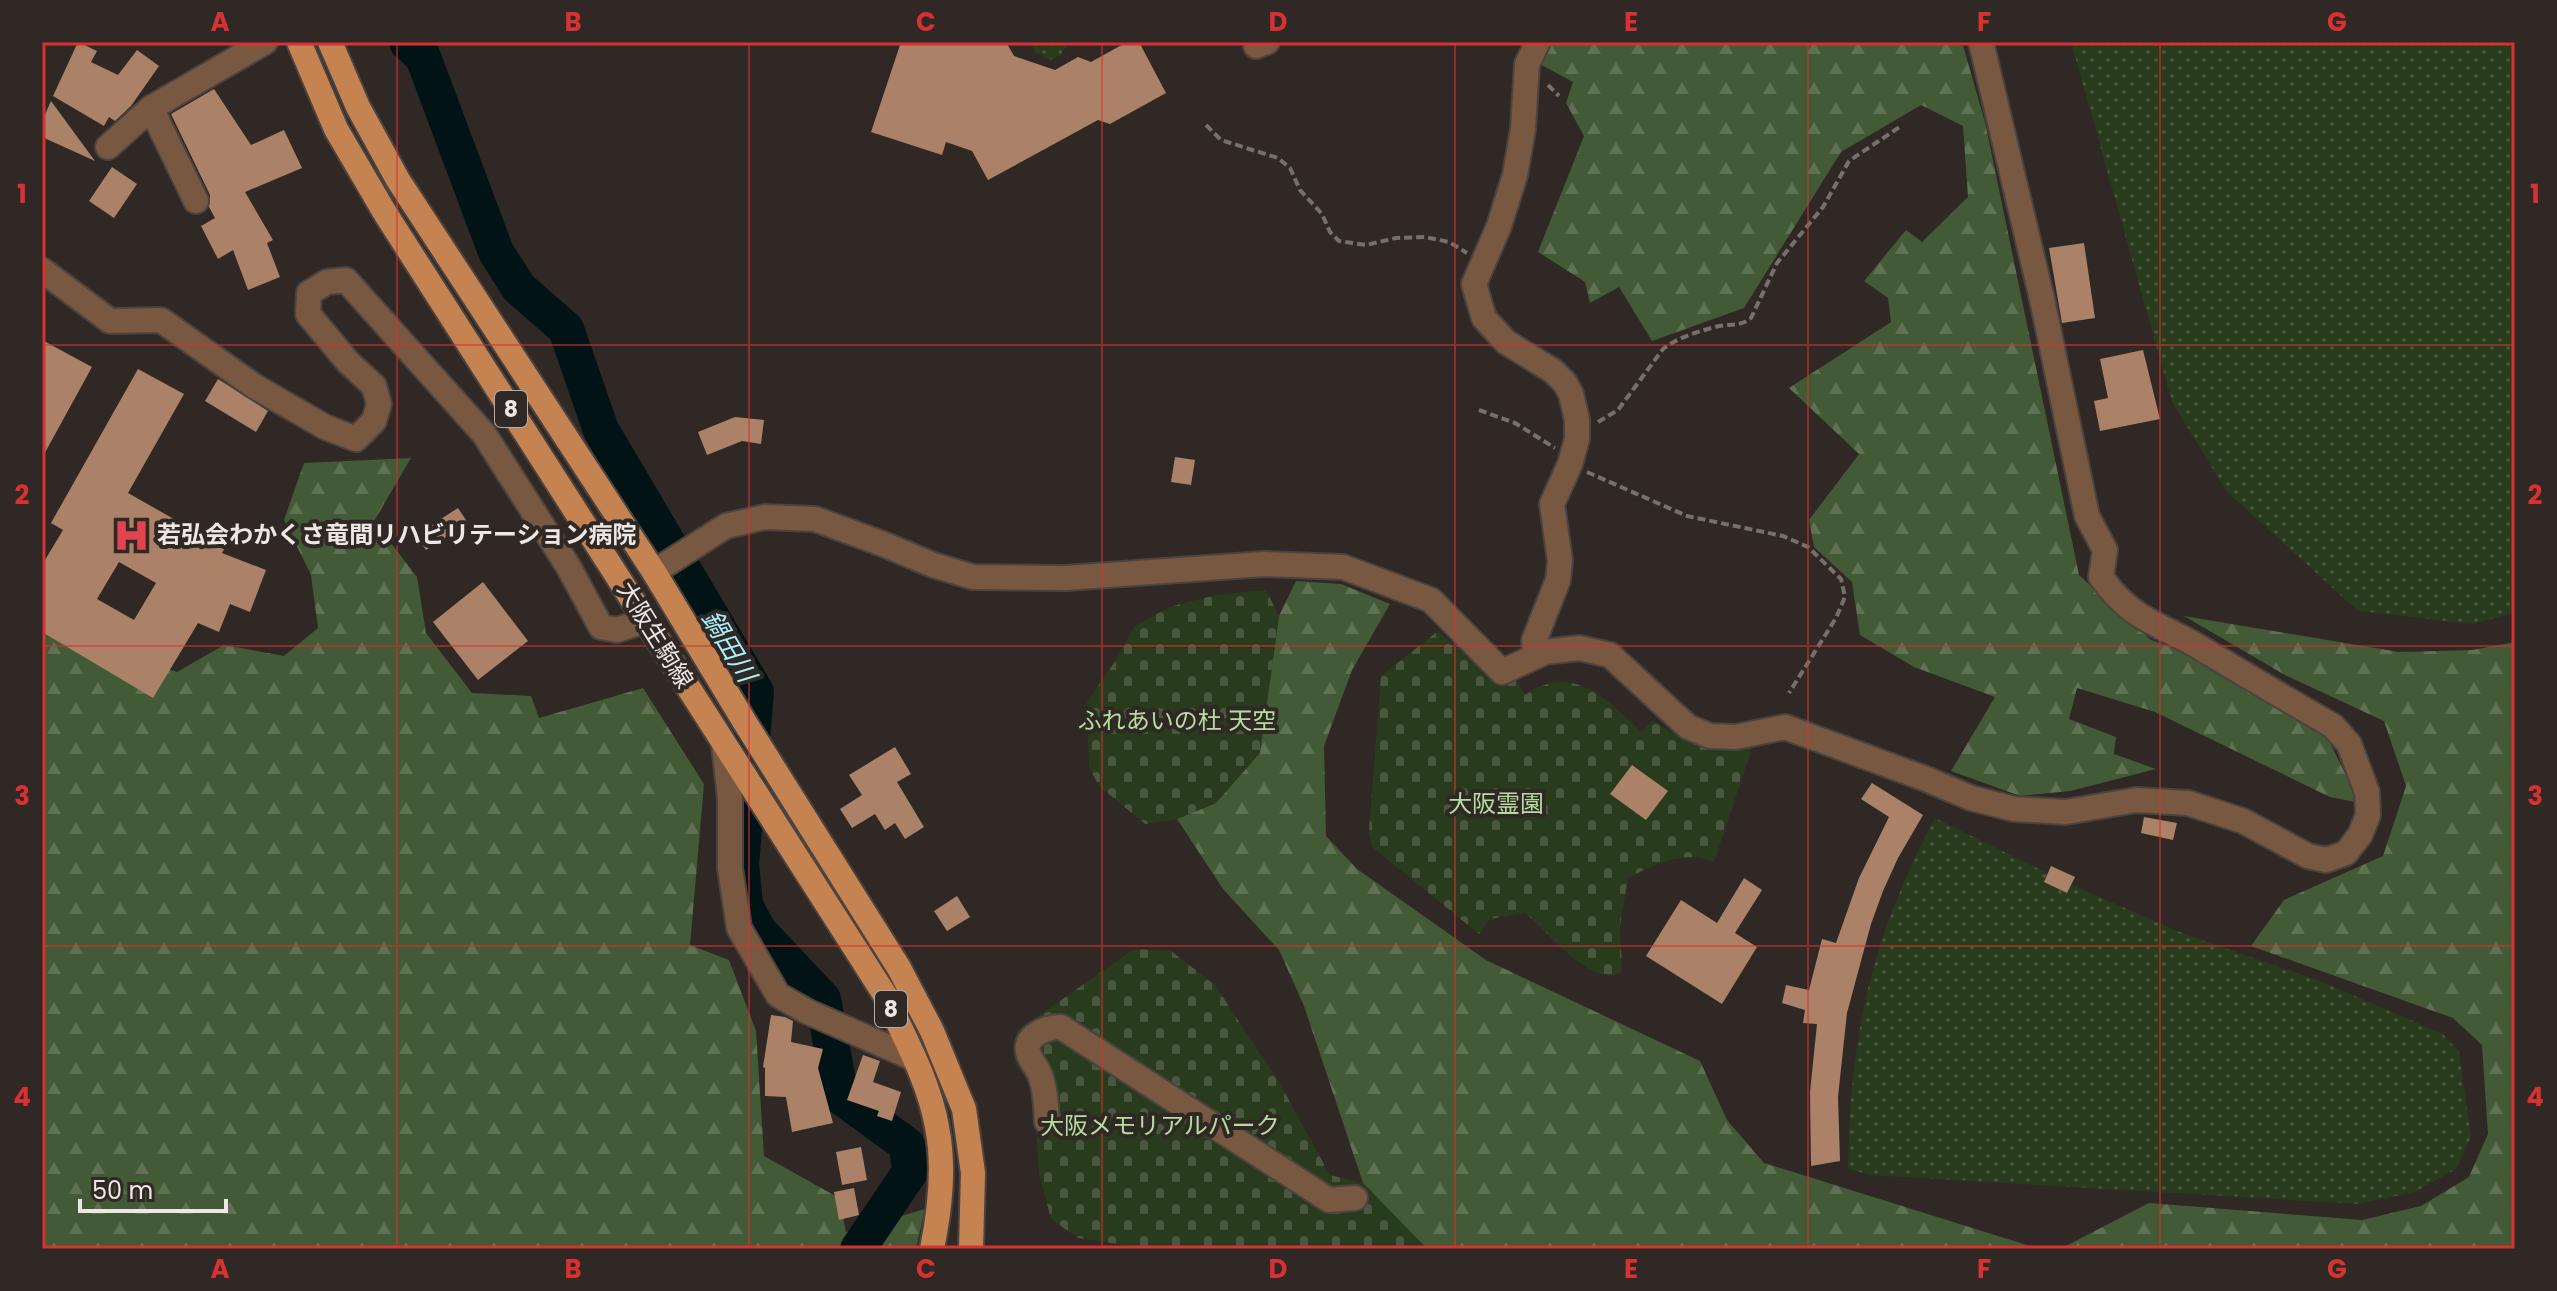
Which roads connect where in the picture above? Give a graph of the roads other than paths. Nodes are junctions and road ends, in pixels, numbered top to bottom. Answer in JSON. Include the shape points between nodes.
{"nodes":[{"id":1,"x":265,"y":42,"type":"edge"},
{"id":2,"x":299,"y":42,"type":"edge"},
{"id":3,"x":330,"y":42,"type":"edge"},
{"id":4,"x":1538,"y":42,"type":"edge"},
{"id":5,"x":1981,"y":42,"type":"edge"},
{"id":6,"x":151,"y":108,"type":"junction"},
{"id":7,"x":108,"y":147,"type":"dead end"},
{"id":8,"x":196,"y":201,"type":"dead end"},
{"id":9,"x":42,"y":270,"type":"edge"},
{"id":10,"x":660,"y":568,"type":"junction"},
{"id":11,"x":647,"y":620,"type":"junction"},
{"id":12,"x":1536,"y":656,"type":"junction"},
{"id":13,"x":724,"y":745,"type":"junction"},
{"id":14,"x":913,"y":1058,"type":"junction"},
{"id":15,"x":1047,"y":1122,"type":"dead end"},
{"id":16,"x":1355,"y":1198,"type":"dead end"},
{"id":17,"x":932,"y":1249,"type":"edge"},
{"id":18,"x":971,"y":1249,"type":"edge"}],
"edges":[{"from":1,"to":6,"type":"street"},
{"from":2,"to":11,"type":"main road","name":"大阪生駒線","number":"8","via":[[336,129],[385,213]]},
{"from":3,"to":10,"type":"main road","name":"大阪生駒線","number":"8","via":[[398,180]]},
{"from":4,"to":12,"type":"street","via":[[1527,64],[1515,175],[1474,284],[1484,318],[1506,342],[1565,383],[1577,424],[1570,464],[1552,504],[1560,561],[1534,641]]},
{"from":5,"to":12,"type":"street","via":[[2087,516],[2105,550],[2101,577],[2115,597],[2153,625],[2333,726],[2349,744],[2367,792],[2368,815],[2360,835],[2346,853],[2326,860],[2308,856],[2243,821],[2188,803],[2136,800],[2066,812],[2014,809],[1971,798],[1785,727],[1736,737],[1710,736],[1688,727],[1610,655],[1579,648]]},
{"from":6,"to":7,"type":"street"},
{"from":6,"to":8,"type":"street"},
{"from":9,"to":11,"type":"street","via":[[110,321],[161,320],[254,386],[356,439],[374,421],[379,404],[374,386],[308,314],[309,293],[327,282],[346,280],[484,434],[601,627],[617,630]]},
{"from":10,"to":12,"type":"street","via":[[726,526],[765,517],[815,519],[973,577],[1066,578],[1264,564],[1343,567],[1431,600],[1502,672]]},
{"from":10,"to":18,"type":"main road","name":"大阪生駒線","number":"8","via":[[761,750],[899,968],[932,1031],[964,1109],[973,1173]]},
{"from":11,"to":13,"type":"main road","name":"大阪生駒線","number":"8"},
{"from":13,"to":14,"type":"main road","name":"大阪生駒線","number":"8","via":[[885,995]]},
{"from":13,"to":14,"type":"street","via":[[730,868],[739,928],[778,995]]},
{"from":14,"to":17,"type":"main road","name":"大阪生駒線","number":"8","via":[[937,1125],[942,1162]]},
{"from":15,"to":16,"type":"street","via":[[1042,1080],[1027,1053],[1028,1044],[1048,1027],[1061,1027],[1329,1200]]}]}
